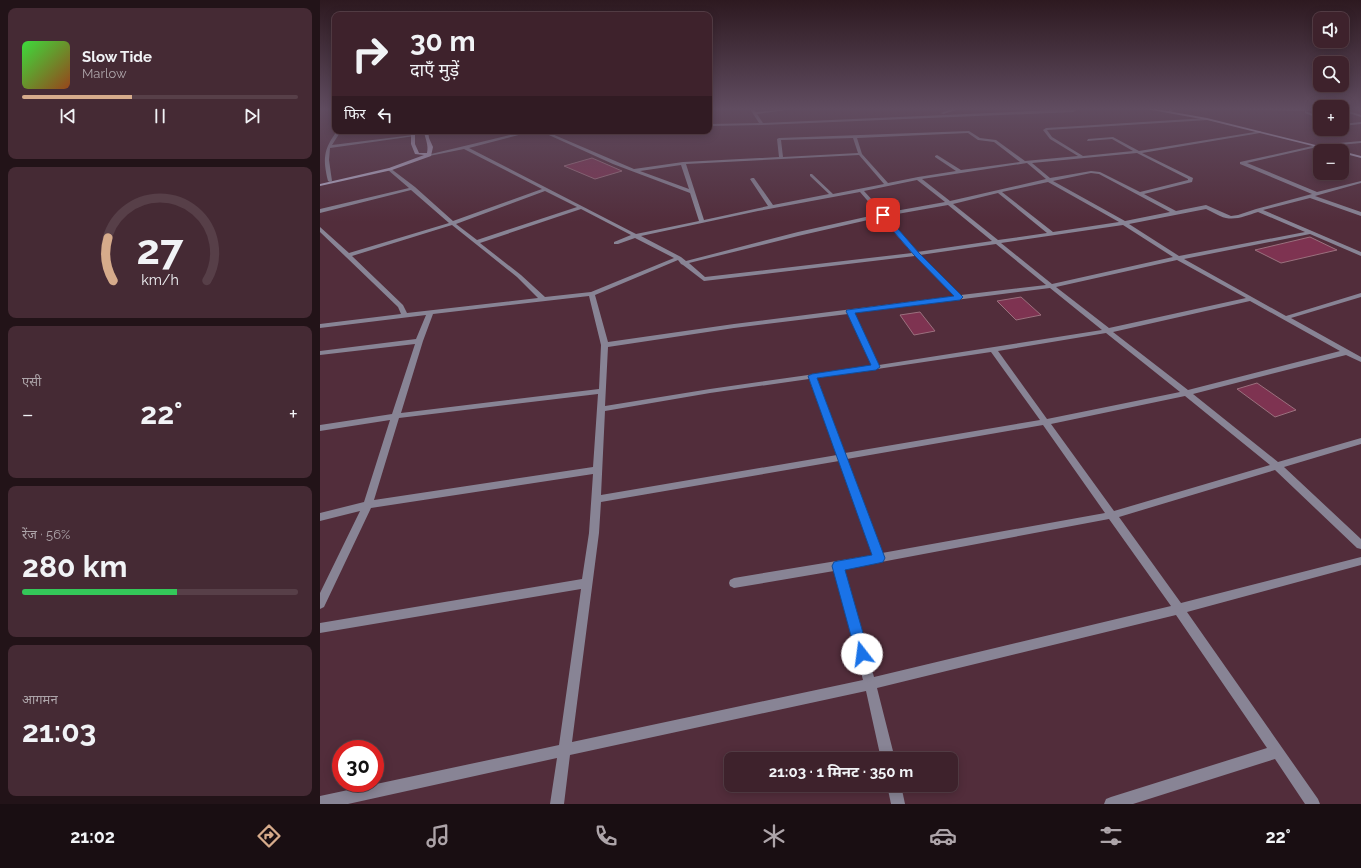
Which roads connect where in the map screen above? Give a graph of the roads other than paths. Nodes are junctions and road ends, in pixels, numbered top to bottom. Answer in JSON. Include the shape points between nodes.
{"nodes":[{"id":1,"x":329,"y":147,"type":"edge"},
{"id":2,"x":414,"y":147,"type":"edge"},
{"id":3,"x":431,"y":147,"type":"edge"},
{"id":4,"x":471,"y":147,"type":"edge"},
{"id":5,"x":579,"y":147,"type":"edge"},
{"id":6,"x":779,"y":147,"type":"edge"},
{"id":7,"x":857,"y":147,"type":"edge"},
{"id":8,"x":1003,"y":147,"type":"edge"},
{"id":9,"x":1065,"y":147,"type":"edge"},
{"id":10,"x":1129,"y":147,"type":"edge"},
{"id":11,"x":1171,"y":147,"type":"edge"},
{"id":12,"x":1313,"y":147,"type":"edge"},
{"id":13,"x":465,"y":148,"type":"junction"},
{"id":14,"x":1138,"y":152,"type":"junction"},
{"id":15,"x":860,"y":154,"type":"junction"},
{"id":16,"x":1349,"y":154,"type":"edge"},
{"id":17,"x":429,"y":155,"type":"junction"},
{"id":18,"x":937,"y":156,"type":"dead end"},
{"id":19,"x":1082,"y":157,"type":"junction"},
{"id":20,"x":1361,"y":157,"type":"edge"},
{"id":21,"x":781,"y":158,"type":"junction"},
{"id":22,"x":326,"y":163,"type":"junction"},
{"id":23,"x":683,"y":163,"type":"junction"},
{"id":24,"x":1027,"y":163,"type":"junction"},
{"id":25,"x":320,"y":164,"type":"edge"},
{"id":26,"x":398,"y":166,"type":"junction"},
{"id":27,"x":390,"y":169,"type":"junction"},
{"id":28,"x":634,"y":170,"type":"junction"},
{"id":29,"x":960,"y":172,"type":"junction"},
{"id":30,"x":812,"y":174,"type":"dead end"},
{"id":31,"x":918,"y":178,"type":"junction"},
{"id":32,"x":752,"y":179,"type":"dead end"},
{"id":33,"x":1049,"y":180,"type":"junction"},
{"id":34,"x":330,"y":181,"type":"junction"},
{"id":35,"x":1361,"y":182,"type":"edge"},
{"id":36,"x":320,"y":184,"type":"edge"},
{"id":37,"x":887,"y":184,"type":"junction"},
{"id":38,"x":413,"y":188,"type":"junction"},
{"id":39,"x":544,"y":190,"type":"junction"},
{"id":40,"x":861,"y":190,"type":"junction"},
{"id":41,"x":692,"y":192,"type":"junction"},
{"id":42,"x":999,"y":192,"type":"junction"},
{"id":43,"x":1140,"y":194,"type":"junction"},
{"id":44,"x":832,"y":195,"type":"junction"},
{"id":45,"x":1313,"y":195,"type":"junction"},
{"id":46,"x":950,"y":203,"type":"junction"},
{"id":47,"x":771,"y":206,"type":"junction"},
{"id":48,"x":580,"y":208,"type":"junction"},
{"id":49,"x":1258,"y":210,"type":"junction"},
{"id":50,"x":320,"y":211,"type":"edge"},
{"id":51,"x":1175,"y":213,"type":"junction"},
{"id":52,"x":1361,"y":214,"type":"edge"},
{"id":53,"x":883,"y":215,"type":"junction"},
{"id":54,"x":702,"y":222,"type":"junction"},
{"id":55,"x":453,"y":223,"type":"junction"},
{"id":56,"x":1124,"y":223,"type":"junction"},
{"id":57,"x":320,"y":228,"type":"edge"},
{"id":58,"x":1311,"y":232,"type":"junction"},
{"id":59,"x":1052,"y":233,"type":"junction"},
{"id":60,"x":634,"y":236,"type":"junction"},
{"id":61,"x":477,"y":242,"type":"junction"},
{"id":62,"x":616,"y":243,"type":"dead end"},
{"id":63,"x":998,"y":243,"type":"junction"},
{"id":64,"x":916,"y":254,"type":"junction"},
{"id":65,"x":1361,"y":254,"type":"edge"},
{"id":66,"x":348,"y":255,"type":"junction"},
{"id":67,"x":1178,"y":258,"type":"junction"},
{"id":68,"x":681,"y":260,"type":"junction"},
{"id":69,"x":1051,"y":286,"type":"junction"},
{"id":70,"x":592,"y":294,"type":"junction"},
{"id":71,"x":1361,"y":295,"type":"edge"},
{"id":72,"x":960,"y":297,"type":"junction"},
{"id":73,"x":543,"y":299,"type":"junction"},
{"id":74,"x":1251,"y":299,"type":"junction"},
{"id":75,"x":850,"y":311,"type":"junction"},
{"id":76,"x":430,"y":313,"type":"junction"},
{"id":77,"x":405,"y":316,"type":"junction"},
{"id":78,"x":1286,"y":318,"type":"junction"},
{"id":79,"x":320,"y":326,"type":"edge"},
{"id":80,"x":1108,"y":331,"type":"junction"},
{"id":81,"x":419,"y":341,"type":"junction"},
{"id":82,"x":605,"y":345,"type":"junction"},
{"id":83,"x":993,"y":349,"type":"junction"},
{"id":84,"x":1347,"y":352,"type":"junction"},
{"id":85,"x":320,"y":353,"type":"edge"},
{"id":86,"x":1361,"y":360,"type":"edge"},
{"id":87,"x":876,"y":367,"type":"junction"},
{"id":88,"x":812,"y":376,"type":"junction"},
{"id":89,"x":602,"y":391,"type":"junction"},
{"id":90,"x":1187,"y":393,"type":"junction"},
{"id":91,"x":601,"y":409,"type":"junction"},
{"id":92,"x":396,"y":416,"type":"junction"},
{"id":93,"x":1046,"y":422,"type":"junction"},
{"id":94,"x":320,"y":428,"type":"edge"},
{"id":95,"x":1361,"y":441,"type":"edge"},
{"id":96,"x":841,"y":456,"type":"junction"},
{"id":97,"x":1276,"y":465,"type":"junction"},
{"id":98,"x":598,"y":470,"type":"junction"},
{"id":99,"x":596,"y":499,"type":"junction"},
{"id":100,"x":368,"y":505,"type":"junction"},
{"id":101,"x":1112,"y":515,"type":"junction"},
{"id":102,"x":320,"y":517,"type":"edge"},
{"id":103,"x":1361,"y":545,"type":"edge"},
{"id":104,"x":879,"y":558,"type":"junction"},
{"id":105,"x":1361,"y":561,"type":"edge"},
{"id":106,"x":838,"y":566,"type":"junction"},
{"id":107,"x":587,"y":583,"type":"junction"},
{"id":108,"x":734,"y":583,"type":"dead end"},
{"id":109,"x":320,"y":604,"type":"edge"},
{"id":110,"x":1179,"y":609,"type":"junction"},
{"id":111,"x":320,"y":628,"type":"edge"},
{"id":112,"x":870,"y":684,"type":"junction"},
{"id":113,"x":564,"y":749,"type":"junction"},
{"id":114,"x":886,"y":752,"type":"edge"},
{"id":115,"x":1277,"y":752,"type":"junction"},
{"id":116,"x":895,"y":792,"type":"edge"},
{"id":117,"x":320,"y":803,"type":"edge"},
{"id":118,"x":557,"y":804,"type":"edge"},
{"id":119,"x":898,"y":804,"type":"edge"},
{"id":120,"x":1111,"y":804,"type":"edge"},
{"id":121,"x":1313,"y":804,"type":"edge"}],
"edges":[{"from":1,"to":22,"type":"street","via":[[325,157]]},
{"from":2,"to":17,"type":"street","via":[[417,154]]},
{"from":3,"to":17,"type":"street"},
{"from":4,"to":13,"type":"street"},
{"from":5,"to":28,"type":"street"},
{"from":6,"to":21,"type":"street"},
{"from":7,"to":15,"type":"street"},
{"from":8,"to":24,"type":"street"},
{"from":9,"to":19,"type":"street"},
{"from":10,"to":14,"type":"street"},
{"from":11,"to":14,"type":"street"},
{"from":12,"to":45,"type":"street","via":[[1242,164]]},
{"from":13,"to":17,"type":"street"},
{"from":13,"to":39,"type":"street"},
{"from":14,"to":19,"type":"street"},
{"from":14,"to":43,"type":"street","via":[[1191,178],[1190,181]]},
{"from":15,"to":21,"type":"street"},
{"from":15,"to":37,"type":"street"},
{"from":16,"to":20,"type":"street"},
{"from":17,"to":26,"type":"street"},
{"from":18,"to":29,"type":"street"},
{"from":19,"to":24,"type":"street"},
{"from":21,"to":23,"type":"street"},
{"from":22,"to":25,"type":"street"},
{"from":22,"to":34,"type":"street"},
{"from":23,"to":28,"type":"street"},
{"from":23,"to":41,"type":"street"},
{"from":24,"to":29,"type":"street"},
{"from":24,"to":33,"type":"street"},
{"from":26,"to":27,"type":"street"},
{"from":26,"to":34,"type":"street"},
{"from":27,"to":36,"type":"street"},
{"from":27,"to":38,"type":"street"},
{"from":28,"to":41,"type":"street"},
{"from":29,"to":31,"type":"street"},
{"from":30,"to":44,"type":"street"},
{"from":31,"to":37,"type":"street"},
{"from":31,"to":46,"type":"street"},
{"from":32,"to":47,"type":"street"},
{"from":33,"to":42,"type":"street"},
{"from":33,"to":43,"type":"street","via":[[1091,172],[1100,173]]},
{"from":33,"to":56,"type":"street"},
{"from":34,"to":36,"type":"street"},
{"from":35,"to":45,"type":"street"},
{"from":37,"to":40,"type":"street"},
{"from":38,"to":50,"type":"street"},
{"from":38,"to":55,"type":"street"},
{"from":39,"to":48,"type":"street"},
{"from":39,"to":55,"type":"street"},
{"from":40,"to":44,"type":"street"},
{"from":40,"to":53,"type":"street"},
{"from":41,"to":54,"type":"street"},
{"from":42,"to":46,"type":"street"},
{"from":42,"to":59,"type":"street"},
{"from":43,"to":51,"type":"street"},
{"from":44,"to":47,"type":"street"},
{"from":45,"to":49,"type":"street"},
{"from":45,"to":52,"type":"street"},
{"from":46,"to":53,"type":"street"},
{"from":46,"to":63,"type":"street"},
{"from":47,"to":54,"type":"street"},
{"from":48,"to":60,"type":"street"},
{"from":48,"to":61,"type":"street"},
{"from":49,"to":51,"type":"street","via":[[1234,217],[1226,217],[1206,207]]},
{"from":49,"to":58,"type":"street"},
{"from":51,"to":56,"type":"street"},
{"from":53,"to":64,"type":"street"},
{"from":53,"to":68,"type":"street"},
{"from":54,"to":60,"type":"street"},
{"from":55,"to":61,"type":"street"},
{"from":55,"to":66,"type":"street"},
{"from":56,"to":59,"type":"street"},
{"from":56,"to":67,"type":"street"},
{"from":57,"to":66,"type":"street"},
{"from":58,"to":65,"type":"street"},
{"from":58,"to":67,"type":"street"},
{"from":59,"to":63,"type":"street"},
{"from":60,"to":62,"type":"street"},
{"from":60,"to":68,"type":"street"},
{"from":61,"to":73,"type":"street"},
{"from":63,"to":64,"type":"street"},
{"from":63,"to":69,"type":"street"},
{"from":64,"to":68,"type":"street","via":[[704,280]]},
{"from":64,"to":72,"type":"street"},
{"from":66,"to":77,"type":"street","via":[[401,306]]},
{"from":67,"to":69,"type":"street"},
{"from":67,"to":74,"type":"street"},
{"from":68,"to":70,"type":"street"},
{"from":69,"to":72,"type":"street"},
{"from":69,"to":80,"type":"street"},
{"from":70,"to":73,"type":"street"},
{"from":70,"to":82,"type":"street"},
{"from":71,"to":78,"type":"street"},
{"from":72,"to":75,"type":"street"},
{"from":73,"to":76,"type":"street"},
{"from":74,"to":78,"type":"street"},
{"from":74,"to":80,"type":"street"},
{"from":75,"to":82,"type":"street"},
{"from":75,"to":87,"type":"street"},
{"from":76,"to":77,"type":"street"},
{"from":76,"to":81,"type":"street"},
{"from":77,"to":79,"type":"street"},
{"from":78,"to":84,"type":"street"},
{"from":80,"to":83,"type":"street"},
{"from":80,"to":90,"type":"street"},
{"from":81,"to":85,"type":"street"},
{"from":81,"to":92,"type":"street"},
{"from":82,"to":89,"type":"street"},
{"from":83,"to":87,"type":"street"},
{"from":83,"to":93,"type":"street"},
{"from":84,"to":86,"type":"street"},
{"from":84,"to":90,"type":"street"},
{"from":87,"to":88,"type":"street"},
{"from":88,"to":91,"type":"street"},
{"from":88,"to":96,"type":"street"},
{"from":89,"to":91,"type":"street"},
{"from":89,"to":92,"type":"street"},
{"from":90,"to":93,"type":"street"},
{"from":90,"to":97,"type":"street"},
{"from":91,"to":98,"type":"street"},
{"from":92,"to":94,"type":"street"},
{"from":92,"to":100,"type":"street"},
{"from":93,"to":96,"type":"street"},
{"from":93,"to":101,"type":"street"},
{"from":95,"to":97,"type":"street"},
{"from":96,"to":99,"type":"street"},
{"from":96,"to":104,"type":"street"},
{"from":97,"to":101,"type":"street"},
{"from":97,"to":103,"type":"street"},
{"from":98,"to":99,"type":"street"},
{"from":98,"to":100,"type":"street"},
{"from":99,"to":107,"type":"street"},
{"from":100,"to":102,"type":"street"},
{"from":100,"to":109,"type":"street"},
{"from":101,"to":104,"type":"street"},
{"from":101,"to":110,"type":"street"},
{"from":104,"to":106,"type":"street"},
{"from":105,"to":110,"type":"street"},
{"from":106,"to":108,"type":"street"},
{"from":106,"to":112,"type":"street"},
{"from":107,"to":111,"type":"street"},
{"from":107,"to":113,"type":"street"},
{"from":110,"to":112,"type":"street"},
{"from":110,"to":115,"type":"street"},
{"from":112,"to":113,"type":"street"},
{"from":112,"to":114,"type":"street"},
{"from":113,"to":117,"type":"street"},
{"from":113,"to":118,"type":"street"},
{"from":115,"to":120,"type":"street"},
{"from":115,"to":121,"type":"street"},
{"from":116,"to":119,"type":"street"}]}
